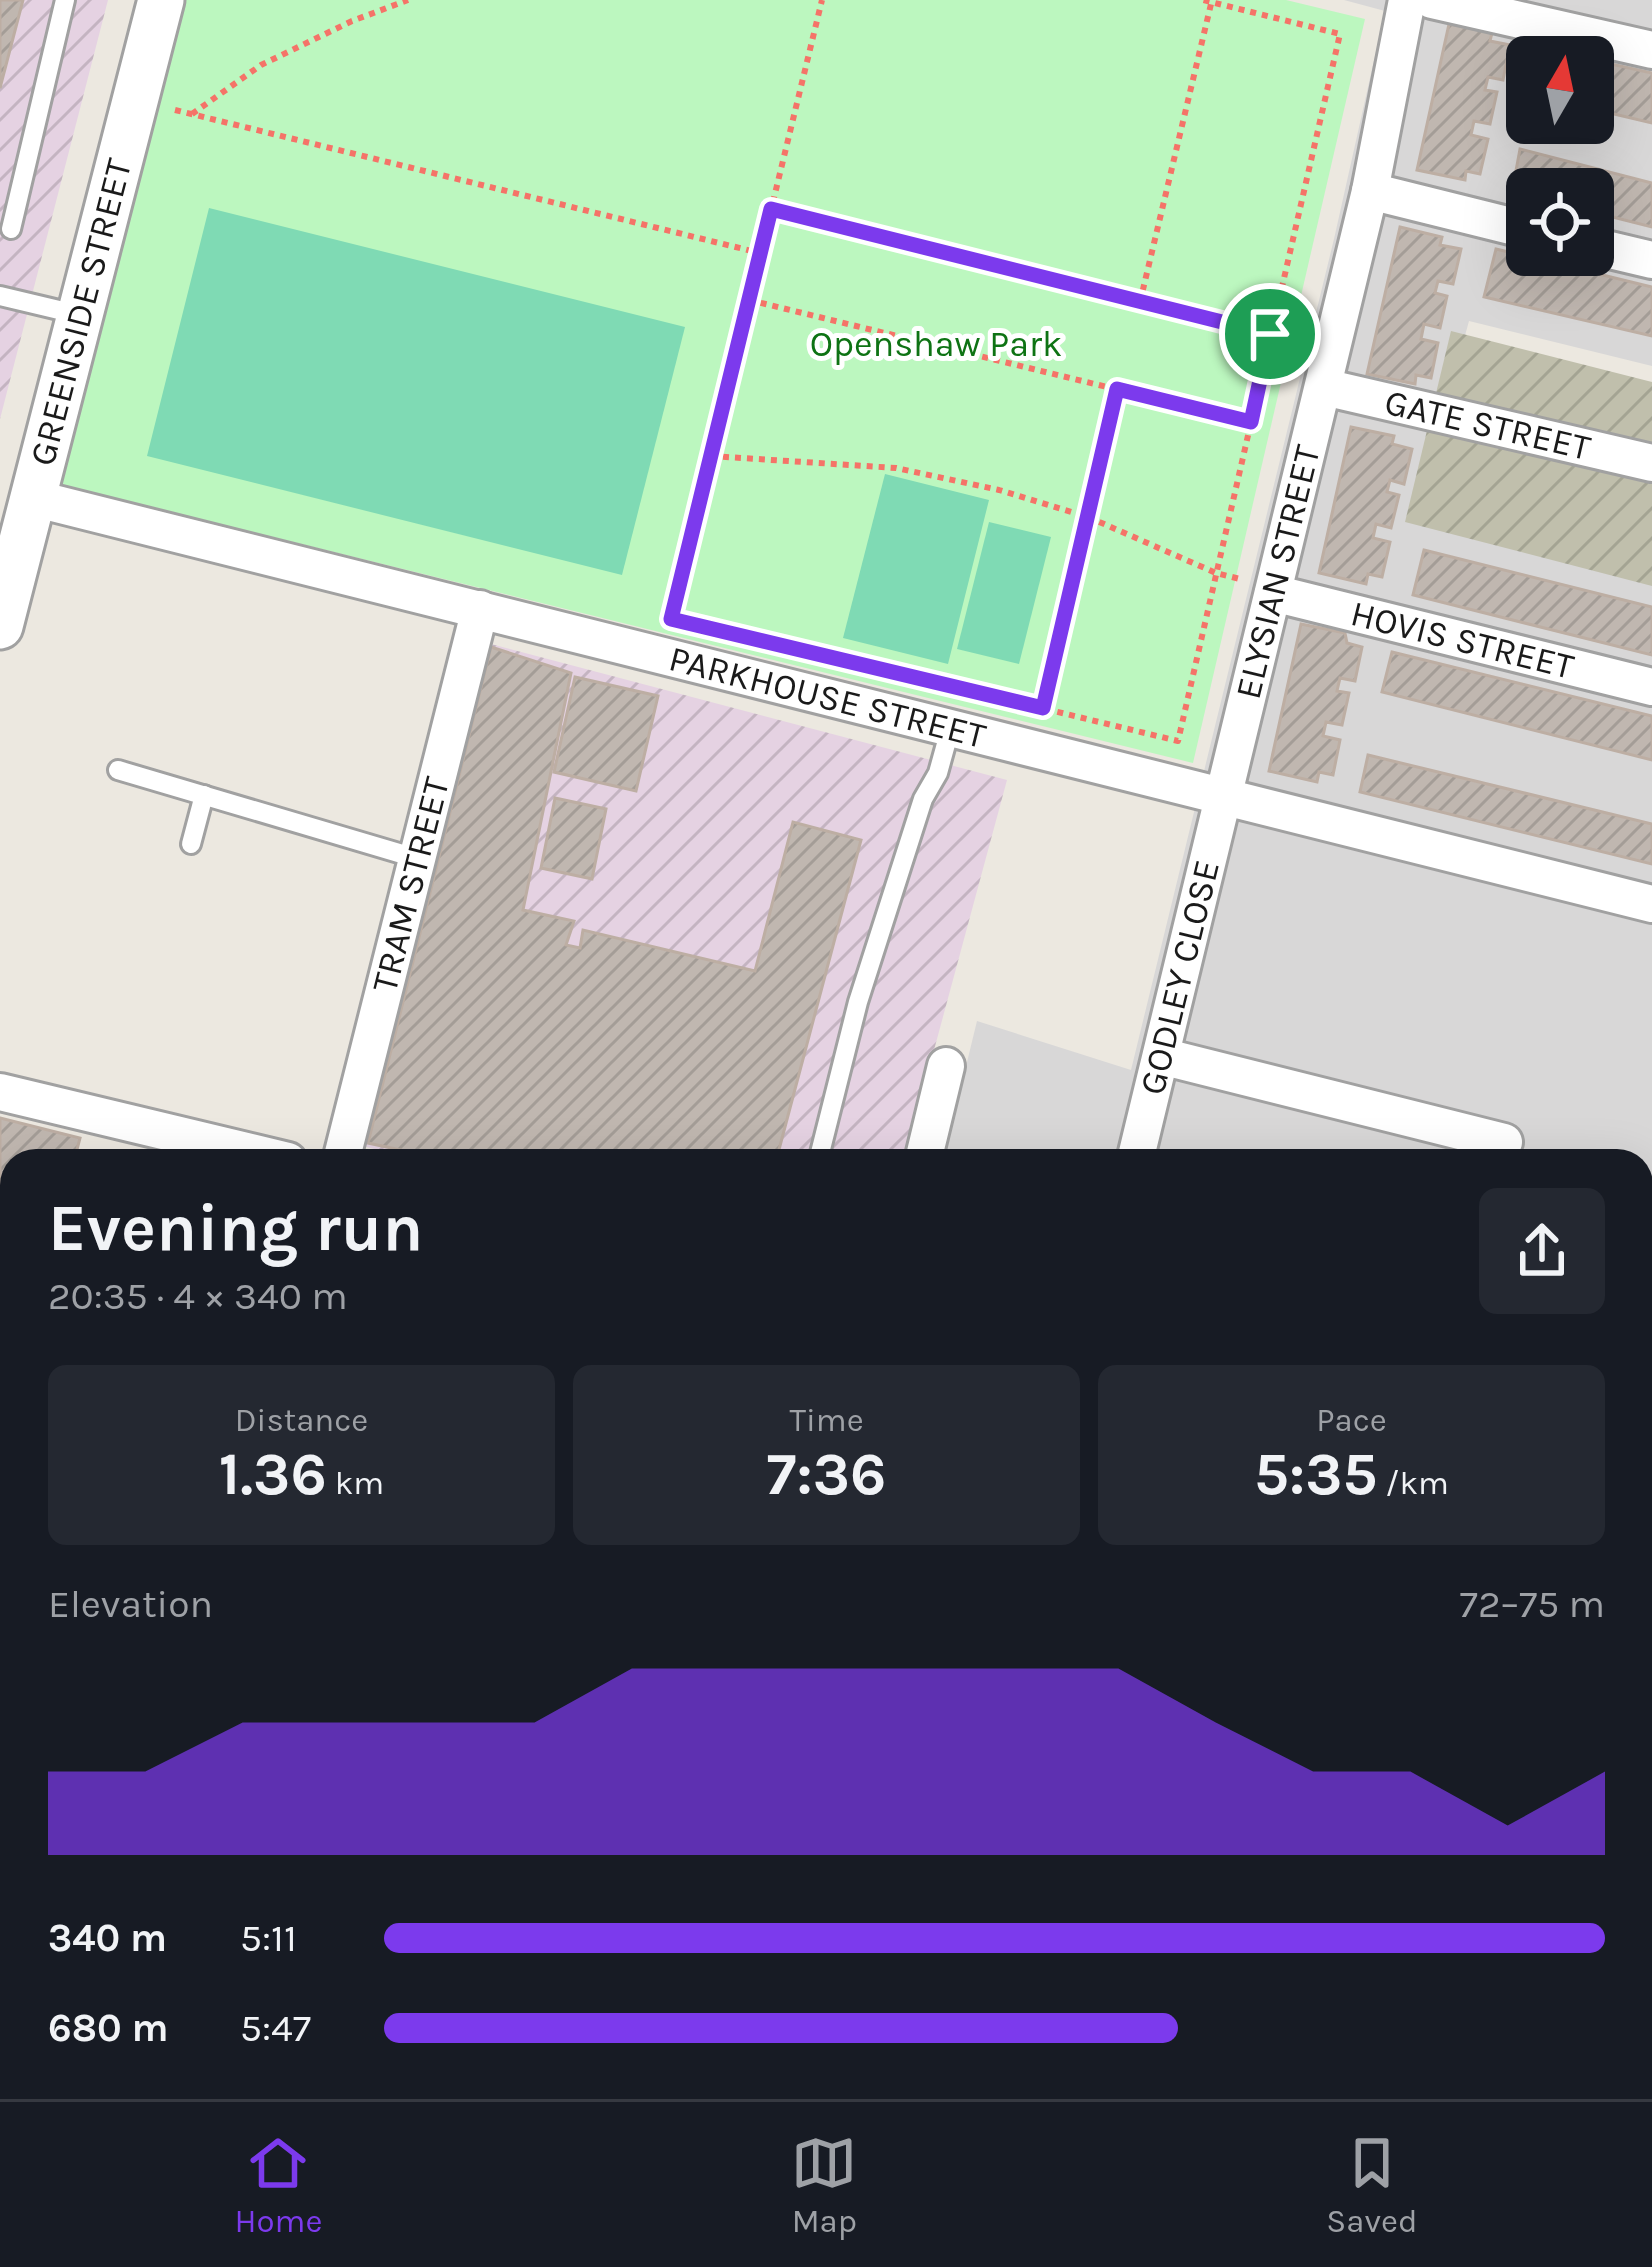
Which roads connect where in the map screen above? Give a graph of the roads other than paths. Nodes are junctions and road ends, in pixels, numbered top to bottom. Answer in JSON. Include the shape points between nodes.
{"nodes":[{"id":1,"x":65,"y":0,"type":"edge"},
{"id":2,"x":161,"y":0,"type":"edge"},
{"id":3,"x":1407,"y":0,"type":"edge"},
{"id":4,"x":1432,"y":0,"type":"edge"},
{"id":5,"x":1652,"y":50,"type":"edge"},
{"id":6,"x":1370,"y":191,"type":"junction"},
{"id":7,"x":1506,"y":225,"type":"edge"},
{"id":8,"x":11,"y":229,"type":"dead end"},
{"id":9,"x":1614,"y":251,"type":"edge"},
{"id":10,"x":1652,"y":260,"type":"edge"},
{"id":11,"x":0,"y":296,"type":"edge"},
{"id":12,"x":80,"y":315,"type":"junction"},
{"id":13,"x":1324,"y":387,"type":"junction"},
{"id":14,"x":1652,"y":463,"type":"edge"},
{"id":15,"x":17,"y":494,"type":"edge"},
{"id":16,"x":1273,"y":593,"type":"junction"},
{"id":17,"x":480,"y":609,"type":"junction"},
{"id":18,"x":0,"y":626,"type":"edge"},
{"id":19,"x":1652,"y":687,"type":"edge"},
{"id":20,"x":952,"y":726,"type":"junction"},
{"id":21,"x":118,"y":770,"type":"dead end"},
{"id":22,"x":204,"y":795,"type":"junction"},
{"id":23,"x":1227,"y":795,"type":"junction"},
{"id":24,"x":191,"y":844,"type":"dead end"},
{"id":25,"x":419,"y":859,"type":"junction"},
{"id":26,"x":1652,"y":904,"type":"edge"},
{"id":27,"x":1161,"y":1055,"type":"junction"},
{"id":28,"x":946,"y":1066,"type":"dead end"},
{"id":29,"x":0,"y":1092,"type":"edge"},
{"id":30,"x":1504,"y":1142,"type":"dead end"},
{"id":31,"x":138,"y":1144,"type":"edge"},
{"id":32,"x":182,"y":1149,"type":"edge"},
{"id":33,"x":344,"y":1149,"type":"edge"},
{"id":34,"x":821,"y":1149,"type":"edge"},
{"id":35,"x":926,"y":1149,"type":"edge"},
{"id":36,"x":1139,"y":1149,"type":"edge"}],
"edges":[{"from":1,"to":8,"type":"lane"},
{"from":2,"to":12,"type":"street","name":"GREENSIDE STREET"},
{"from":3,"to":6,"type":"street","name":"ELYSIAN STREET"},
{"from":4,"to":5,"type":"street"},
{"from":6,"to":7,"type":"street"},
{"from":6,"to":13,"type":"street","name":"ELYSIAN STREET"},
{"from":9,"to":10,"type":"street"},
{"from":11,"to":12,"type":"lane"},
{"from":12,"to":15,"type":"street","name":"GREENSIDE STREET"},
{"from":13,"to":14,"type":"street","name":"GATE STREET"},
{"from":13,"to":16,"type":"street","name":"ELYSIAN STREET"},
{"from":15,"to":17,"type":"street","name":"PARKHOUSE STREET"},
{"from":15,"to":18,"type":"street","name":"GREENSIDE STREET"},
{"from":16,"to":19,"type":"street","name":"HOVIS STREET"},
{"from":16,"to":23,"type":"street","name":"ELYSIAN STREET"},
{"from":17,"to":20,"type":"street","name":"PARKHOUSE STREET"},
{"from":17,"to":25,"type":"street","name":"TRAM STREET"},
{"from":20,"to":23,"type":"street","name":"PARKHOUSE STREET"},
{"from":20,"to":34,"type":"lane","via":[[858,1002]]},
{"from":21,"to":22,"type":"lane"},
{"from":22,"to":24,"type":"lane"},
{"from":22,"to":25,"type":"lane"},
{"from":23,"to":26,"type":"street","name":"PARKHOUSE STREET"},
{"from":23,"to":27,"type":"street","name":"GODLEY CLOSE"},
{"from":25,"to":33,"type":"street","name":"TRAM STREET"},
{"from":27,"to":30,"type":"street"},
{"from":27,"to":36,"type":"street","name":"GODLEY CLOSE"},
{"from":28,"to":35,"type":"street"},
{"from":29,"to":31,"type":"street"},
{"from":31,"to":32,"type":"street"}]}
